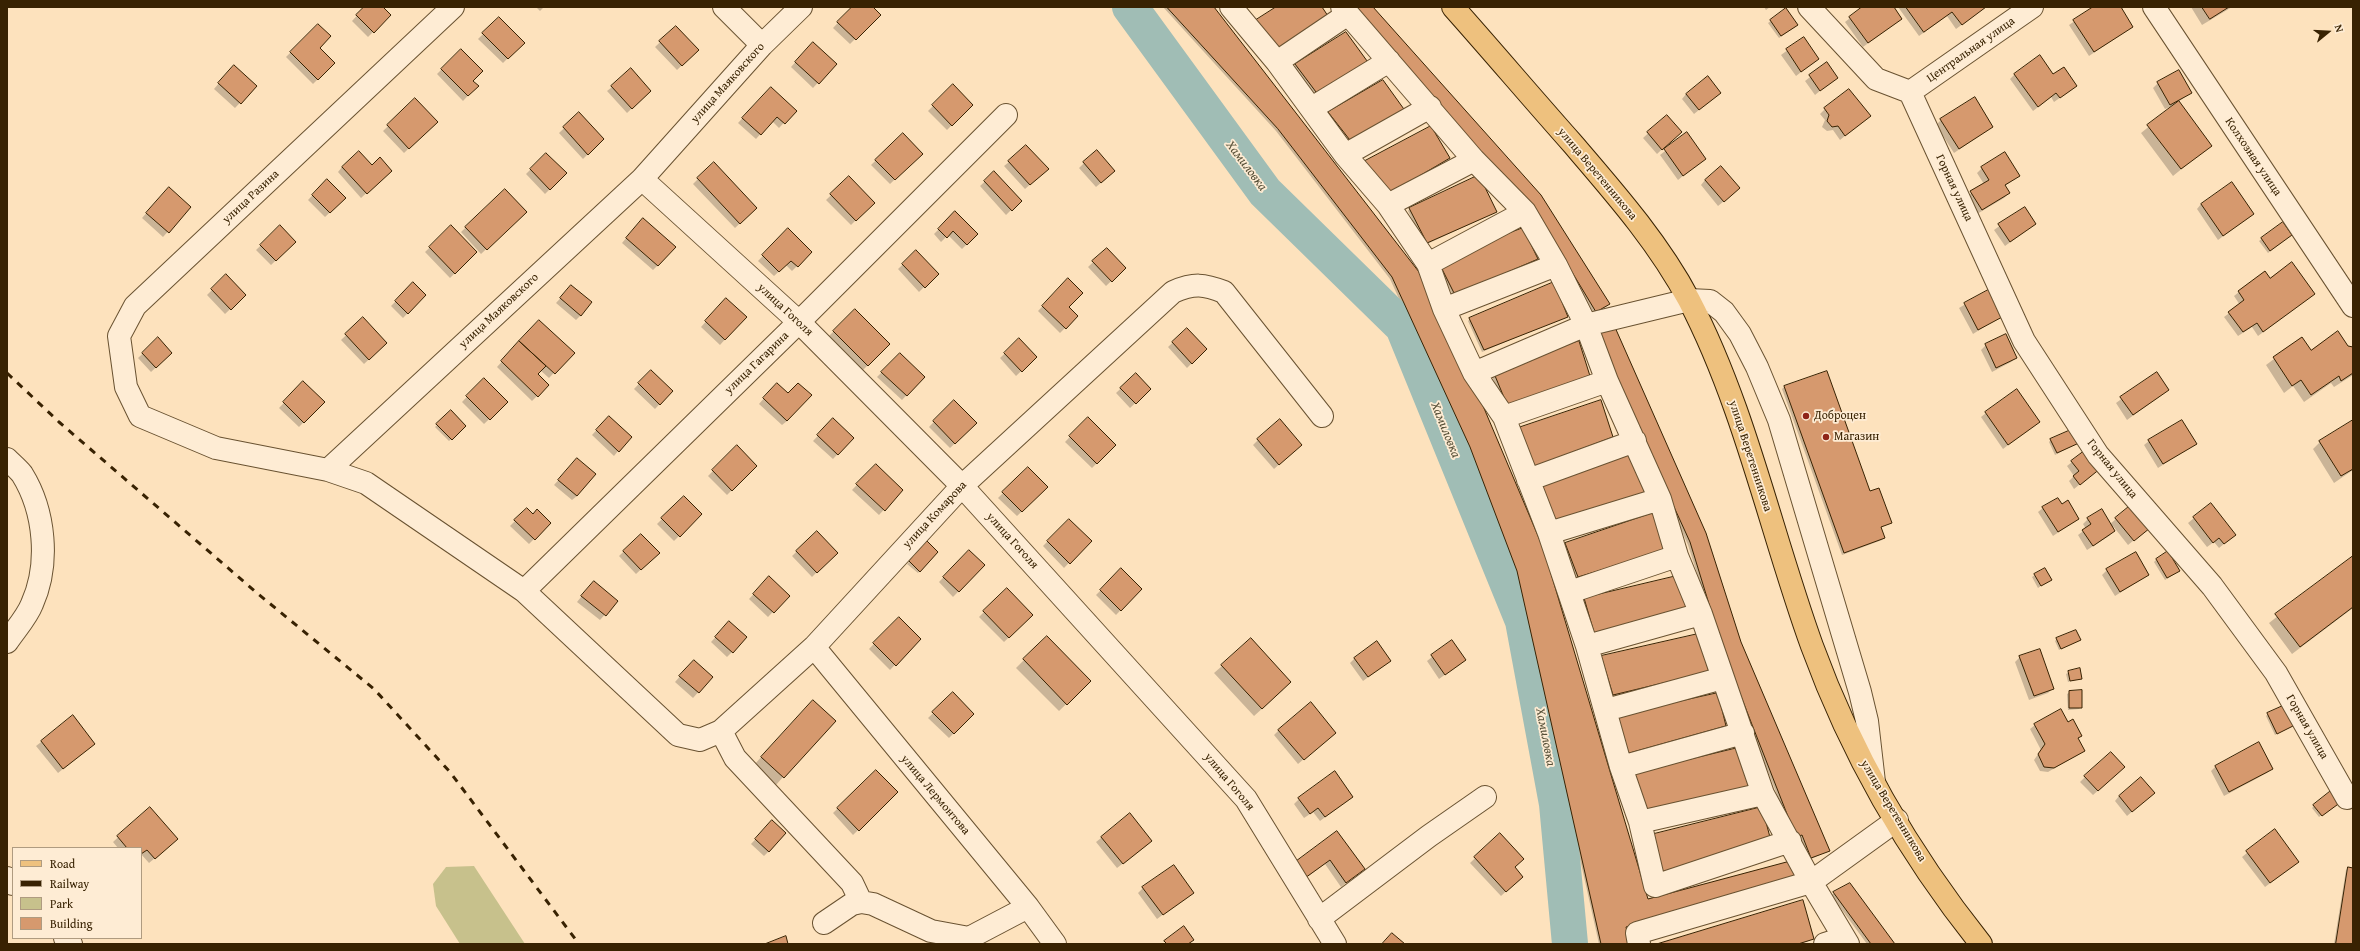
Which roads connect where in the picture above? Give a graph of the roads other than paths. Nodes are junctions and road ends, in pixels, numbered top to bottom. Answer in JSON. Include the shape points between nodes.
{"nodes":[{"id":1,"x":724,"y":7,"type":"edge"},
{"id":2,"x":801,"y":7,"type":"edge"},
{"id":3,"x":1453,"y":7,"type":"edge"},
{"id":4,"x":1809,"y":7,"type":"edge"},
{"id":5,"x":2032,"y":7,"type":"edge"},
{"id":6,"x":2154,"y":7,"type":"edge"},
{"id":7,"x":448,"y":9,"type":"edge"},
{"id":8,"x":1240,"y":10,"type":"edge"},
{"id":9,"x":1345,"y":11,"type":"edge"},
{"id":10,"x":762,"y":45,"type":"junction"},
{"id":11,"x":1389,"y":61,"type":"junction"},
{"id":12,"x":1277,"y":62,"type":"junction"},
{"id":13,"x":1910,"y":92,"type":"junction"},
{"id":14,"x":1430,"y":107,"type":"junction"},
{"id":15,"x":1312,"y":108,"type":"junction"},
{"id":16,"x":1006,"y":116,"type":"dead end"},
{"id":17,"x":1345,"y":155,"type":"junction"},
{"id":18,"x":1474,"y":160,"type":"junction"},
{"id":19,"x":642,"y":179,"type":"junction"},
{"id":20,"x":1388,"y":205,"type":"junction"},
{"id":21,"x":1525,"y":212,"type":"junction"},
{"id":22,"x":1428,"y":264,"type":"junction"},
{"id":23,"x":1556,"y":265,"type":"junction"},
{"id":24,"x":2350,"y":295,"type":"edge"},
{"id":25,"x":1689,"y":300,"type":"junction"},
{"id":26,"x":1444,"y":309,"type":"junction"},
{"id":27,"x":799,"y":322,"type":"junction"},
{"id":28,"x":1586,"y":325,"type":"junction"},
{"id":29,"x":1474,"y":372,"type":"junction"},
{"id":30,"x":1607,"y":381,"type":"junction"},
{"id":31,"x":1322,"y":416,"type":"dead end"},
{"id":32,"x":1504,"y":417,"type":"junction"},
{"id":33,"x":1635,"y":440,"type":"junction"},
{"id":34,"x":7,"y":459,"type":"edge"},
{"id":35,"x":328,"y":470,"type":"junction"},
{"id":36,"x":1528,"y":480,"type":"junction"},
{"id":37,"x":962,"y":486,"type":"junction"},
{"id":38,"x":1660,"y":499,"type":"junction"},
{"id":39,"x":1549,"y":533,"type":"junction"},
{"id":40,"x":1677,"y":556,"type":"junction"},
{"id":41,"x":524,"y":591,"type":"junction"},
{"id":42,"x":1570,"y":592,"type":"junction"},
{"id":43,"x":1701,"y":614,"type":"junction"},
{"id":44,"x":7,"y":642,"type":"edge"},
{"id":45,"x":1587,"y":646,"type":"junction"},
{"id":46,"x":814,"y":647,"type":"junction"},
{"id":47,"x":1723,"y":678,"type":"junction"},
{"id":48,"x":1606,"y":710,"type":"junction"},
{"id":49,"x":721,"y":731,"type":"junction"},
{"id":50,"x":1743,"y":733,"type":"junction"},
{"id":51,"x":1621,"y":767,"type":"junction"},
{"id":52,"x":1874,"y":785,"type":"junction"},
{"id":53,"x":1763,"y":794,"type":"junction"},
{"id":54,"x":1485,"y":797,"type":"dead end"},
{"id":55,"x":2347,"y":798,"type":"dead end"},
{"id":56,"x":1897,"y":820,"type":"junction"},
{"id":57,"x":1640,"y":822,"type":"junction"},
{"id":58,"x":1790,"y":841,"type":"junction"},
{"id":59,"x":1811,"y":882,"type":"junction"},
{"id":60,"x":861,"y":902,"type":"junction"},
{"id":61,"x":1028,"y":907,"type":"junction"},
{"id":62,"x":1320,"y":919,"type":"junction"},
{"id":63,"x":824,"y":923,"type":"dead end"},
{"id":64,"x":1839,"y":942,"type":"edge"},
{"id":65,"x":1055,"y":944,"type":"edge"},
{"id":66,"x":1335,"y":944,"type":"edge"},
{"id":67,"x":1639,"y":944,"type":"edge"},
{"id":68,"x":1981,"y":944,"type":"edge"}],
"edges":[{"from":1,"to":10,"type":"street"},
{"from":2,"to":10,"type":"street","name":"улица Маяковского"},
{"from":3,"to":25,"type":"main road","name":"улица Веретенникова","via":[[1604,179],[1661,253]]},
{"from":4,"to":13,"type":"street","via":[[1876,79]]},
{"from":5,"to":13,"type":"street","name":"Центральная улица"},
{"from":6,"to":24,"type":"street","name":"Колхозная улица"},
{"from":7,"to":35,"type":"street","name":"улица Разина","via":[[135,306],[119,336],[126,386],[140,416],[216,448]]},
{"from":8,"to":12,"type":"street"},
{"from":9,"to":11,"type":"street"},
{"from":9,"to":12,"type":"street"},
{"from":10,"to":19,"type":"street","name":"улица Маяковского"},
{"from":11,"to":14,"type":"street"},
{"from":11,"to":15,"type":"street"},
{"from":12,"to":15,"type":"street"},
{"from":13,"to":55,"type":"street","name":"Горная улица","via":[[2024,341],[2098,455],[2212,586],[2276,673]]},
{"from":14,"to":17,"type":"street"},
{"from":14,"to":18,"type":"street"},
{"from":15,"to":17,"type":"street"},
{"from":16,"to":27,"type":"street","name":"улица Гагарина"},
{"from":17,"to":20,"type":"street"},
{"from":18,"to":20,"type":"street"},
{"from":18,"to":21,"type":"street"},
{"from":19,"to":27,"type":"street","name":"улица Гоголя"},
{"from":19,"to":35,"type":"street","name":"улица Маяковского"},
{"from":20,"to":22,"type":"street"},
{"from":21,"to":22,"type":"street"},
{"from":21,"to":23,"type":"street"},
{"from":22,"to":26,"type":"street"},
{"from":23,"to":26,"type":"street"},
{"from":23,"to":28,"type":"street"},
{"from":25,"to":28,"type":"street"},
{"from":25,"to":52,"type":"main road","name":"улица Веретенникова","via":[[1726,385],[1812,646],[1842,721]]},
{"from":25,"to":52,"type":"street","via":[[1710,301],[1724,312],[1740,334],[1757,367],[1779,420],[1860,692],[1867,722]]},
{"from":26,"to":29,"type":"street"},
{"from":27,"to":37,"type":"street","name":"улица Гоголя"},
{"from":27,"to":41,"type":"street","name":"улица Гагарина"},
{"from":28,"to":29,"type":"street"},
{"from":28,"to":30,"type":"street"},
{"from":29,"to":32,"type":"street"},
{"from":30,"to":32,"type":"street"},
{"from":30,"to":33,"type":"street"},
{"from":31,"to":37,"type":"street","name":"улица Комарова","via":[[1224,292],[1191,284],[1174,292]]},
{"from":32,"to":36,"type":"street"},
{"from":33,"to":36,"type":"street"},
{"from":33,"to":38,"type":"street"},
{"from":34,"to":44,"type":"street","via":[[22,474],[35,503],[43,534],[42,566],[32,604]]},
{"from":35,"to":41,"type":"street","via":[[366,483]]},
{"from":36,"to":39,"type":"street"},
{"from":37,"to":46,"type":"street","name":"улица Комарова"},
{"from":37,"to":62,"type":"street","name":"улица Гоголя","via":[[1246,799]]},
{"from":38,"to":39,"type":"street"},
{"from":38,"to":40,"type":"street"},
{"from":39,"to":42,"type":"street"},
{"from":40,"to":42,"type":"street"},
{"from":40,"to":43,"type":"street"},
{"from":41,"to":49,"type":"street","name":"улица Комарова","via":[[678,735],[700,740]]},
{"from":42,"to":45,"type":"street"},
{"from":43,"to":45,"type":"street"},
{"from":43,"to":47,"type":"street"},
{"from":45,"to":48,"type":"street"},
{"from":46,"to":49,"type":"street","name":"улица Комарова"},
{"from":46,"to":61,"type":"street","name":"улица Лермонтова"},
{"from":47,"to":48,"type":"street"},
{"from":47,"to":50,"type":"street"},
{"from":48,"to":51,"type":"street"},
{"from":49,"to":60,"type":"street","via":[[735,758],[852,883]]},
{"from":50,"to":51,"type":"street"},
{"from":50,"to":53,"type":"street"},
{"from":51,"to":57,"type":"street"},
{"from":52,"to":56,"type":"main road","name":"улица Веретенникова"},
{"from":53,"to":57,"type":"street"},
{"from":53,"to":58,"type":"street"},
{"from":54,"to":62,"type":"street"},
{"from":56,"to":59,"type":"street"},
{"from":56,"to":68,"type":"main road","name":"улица Веретенникова","via":[[1949,904]]},
{"from":57,"to":58,"type":"street","via":[[1655,886]]},
{"from":58,"to":59,"type":"street"},
{"from":59,"to":64,"type":"street"},
{"from":59,"to":67,"type":"street","via":[[1637,933]]},
{"from":60,"to":61,"type":"street","via":[[872,904],[931,931],[969,938]]},
{"from":60,"to":63,"type":"street","via":[[852,904]]},
{"from":61,"to":65,"type":"street","name":"улица Лермонтова"},
{"from":62,"to":66,"type":"street","name":"улица Гоголя"}]}
